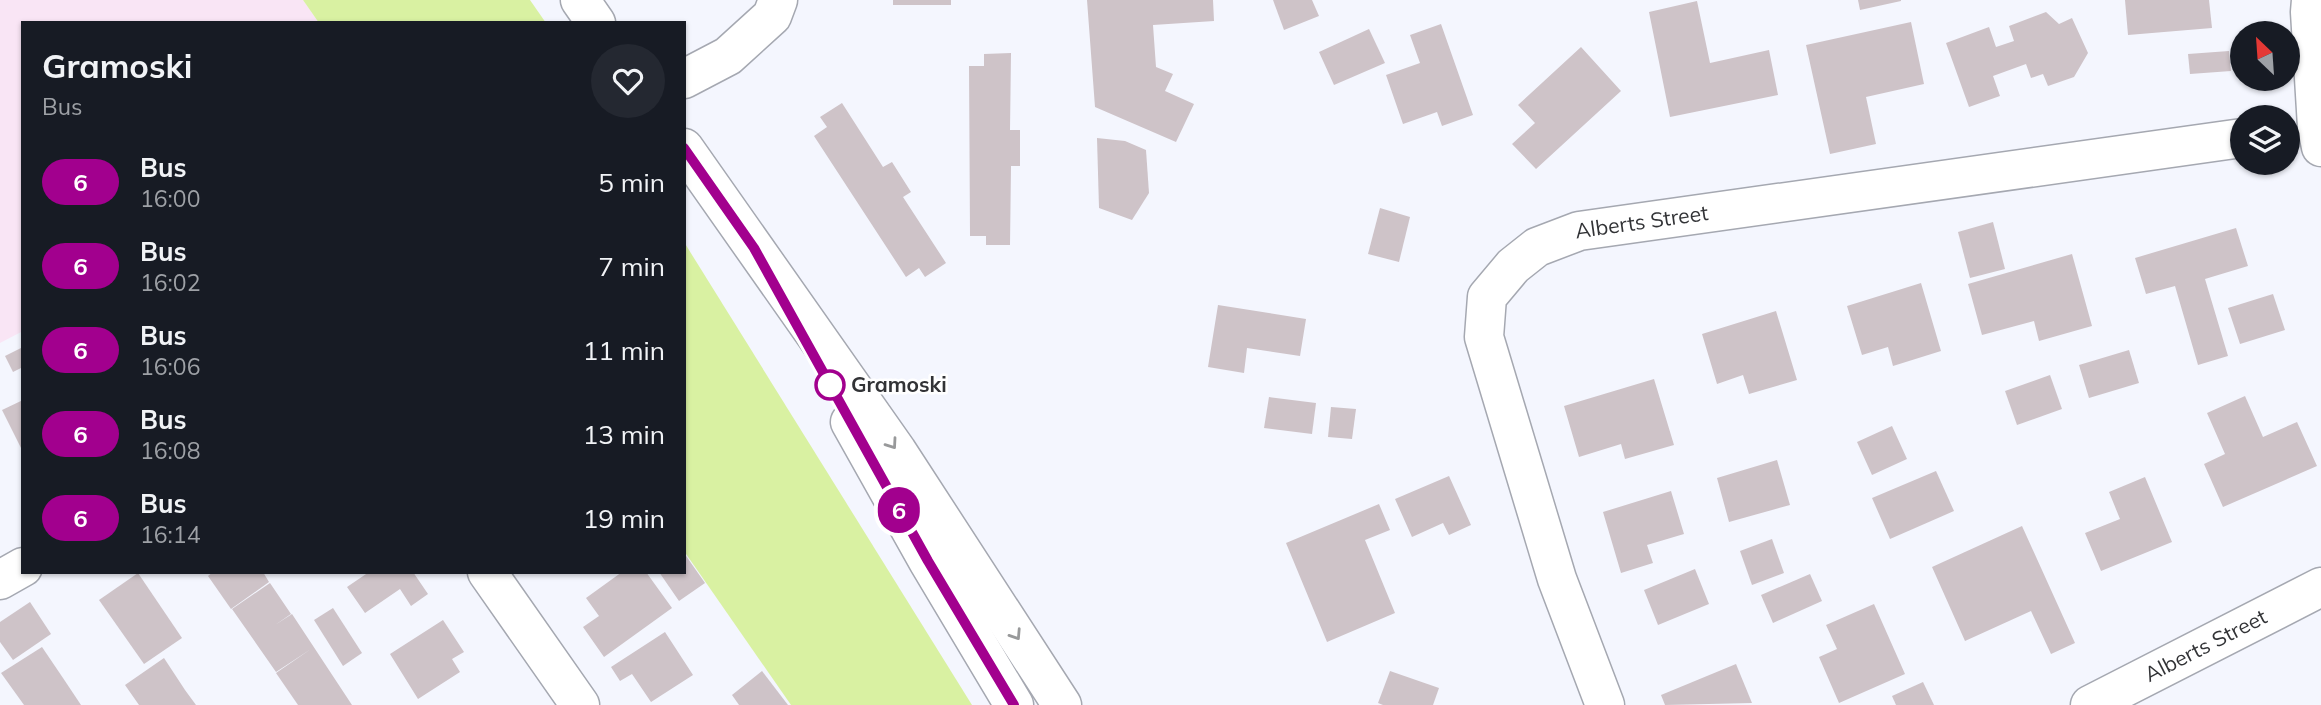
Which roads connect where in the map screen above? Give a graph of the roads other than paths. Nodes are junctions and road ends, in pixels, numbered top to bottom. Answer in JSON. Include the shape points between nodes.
{"nodes":[{"id":1,"x":580,"y":0,"type":"edge"},
{"id":2,"x":778,"y":0,"type":"edge"},
{"id":3,"x":2311,"y":0,"type":"edge"},
{"id":4,"x":595,"y":21,"type":"edge"},
{"id":5,"x":686,"y":78,"type":"edge"},
{"id":6,"x":2308,"y":135,"type":"edge"},
{"id":7,"x":2230,"y":140,"type":"edge"},
{"id":8,"x":686,"y":151,"type":"edge"},
{"id":9,"x":754,"y":248,"type":"junction"},
{"id":10,"x":21,"y":568,"type":"edge"},
{"id":11,"x":488,"y":574,"type":"edge"},
{"id":12,"x":0,"y":580,"type":"edge"},
{"id":13,"x":2321,"y":587,"type":"edge"},
{"id":14,"x":580,"y":705,"type":"edge"},
{"id":15,"x":1014,"y":705,"type":"edge"},
{"id":16,"x":1062,"y":705,"type":"edge"},
{"id":17,"x":1605,"y":705,"type":"edge"},
{"id":18,"x":2090,"y":705,"type":"edge"}],
"edges":[{"from":1,"to":4,"type":"street"},
{"from":2,"to":5,"type":"street","via":[[772,16],[728,56]]},
{"from":3,"to":6,"type":"street"},
{"from":7,"to":17,"type":"street","name":"Alberts Street","via":[[1579,231],[1537,247],[1513,266],[1487,297],[1484,337],[1557,579]]},
{"from":8,"to":9,"type":"street"},
{"from":9,"to":15,"type":"street","via":[[921,549]]},
{"from":9,"to":16,"type":"street","one_way":true,"via":[[897,451]]},
{"from":10,"to":12,"type":"street"},
{"from":11,"to":14,"type":"street"},
{"from":13,"to":18,"type":"street","name":"Alberts Street"}]}
